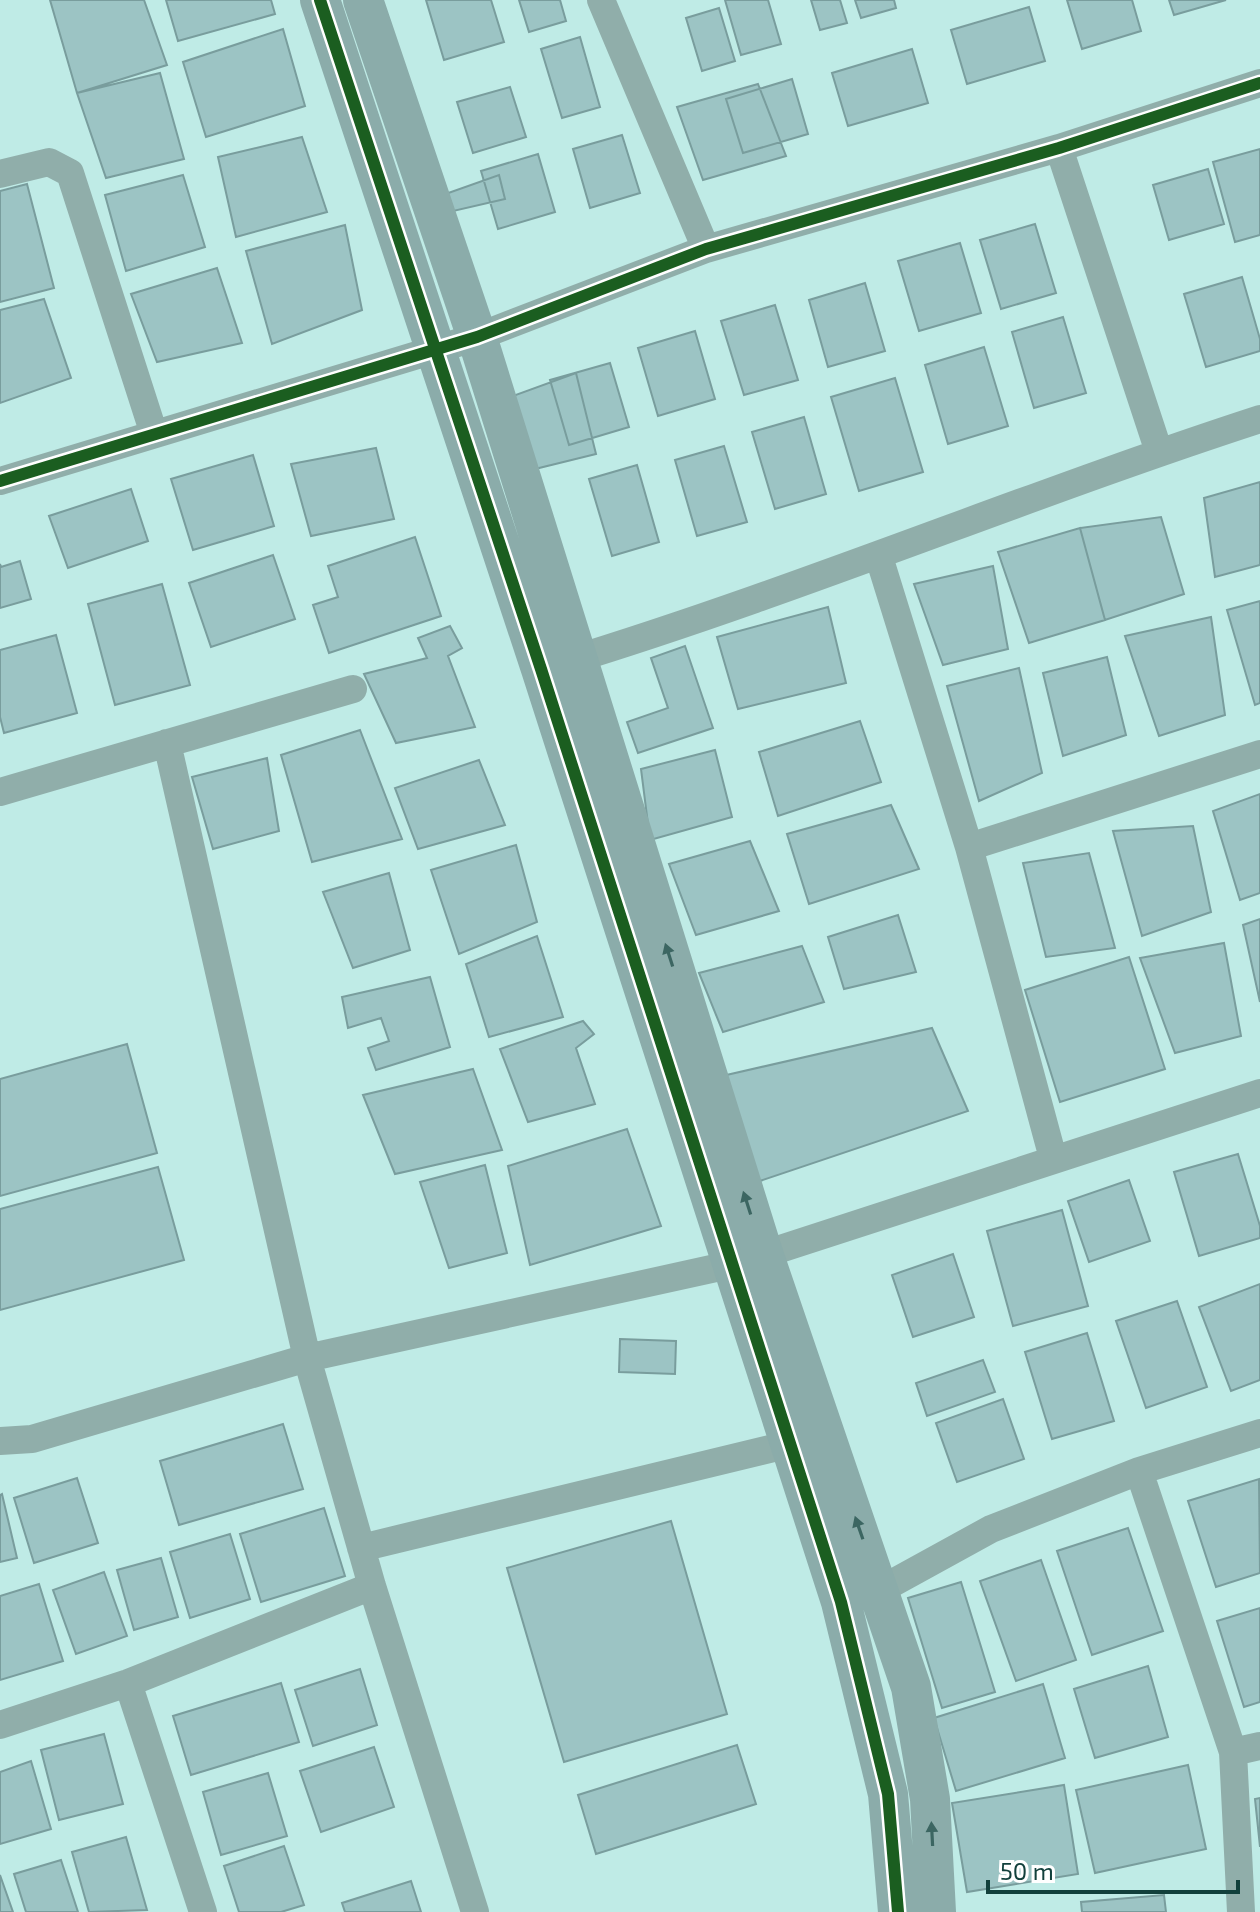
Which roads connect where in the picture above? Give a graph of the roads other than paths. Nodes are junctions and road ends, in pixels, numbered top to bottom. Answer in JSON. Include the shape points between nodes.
{"nodes":[{"id":1,"x":320,"y":0,"type":"edge"},
{"id":2,"x":363,"y":0,"type":"edge"},
{"id":3,"x":601,"y":0,"type":"edge"},
{"id":4,"x":1260,"y":83,"type":"edge"},
{"id":5,"x":1059,"y":148,"type":"junction"},
{"id":6,"x":0,"y":174,"type":"edge"},
{"id":7,"x":706,"y":249,"type":"junction"},
{"id":8,"x":477,"y":337,"type":"junction"},
{"id":9,"x":436,"y":348,"type":"junction"},
{"id":10,"x":1260,"y":419,"type":"edge"},
{"id":11,"x":154,"y":434,"type":"junction"},
{"id":12,"x":1159,"y":452,"type":"junction"},
{"id":13,"x":0,"y":481,"type":"edge"},
{"id":14,"x":879,"y":557,"type":"junction"},
{"id":15,"x":558,"y":664,"type":"junction"},
{"id":16,"x":353,"y":689,"type":"dead end"},
{"id":17,"x":167,"y":743,"type":"junction"},
{"id":18,"x":1260,"y":754,"type":"edge"},
{"id":19,"x":0,"y":792,"type":"edge"},
{"id":20,"x":969,"y":847,"type":"junction"},
{"id":21,"x":1260,"y":1093,"type":"edge"},
{"id":22,"x":1053,"y":1158,"type":"junction"},
{"id":23,"x":748,"y":1259,"type":"junction"},
{"id":24,"x":307,"y":1358,"type":"junction"},
{"id":25,"x":1260,"y":1433,"type":"edge"},
{"id":26,"x":827,"y":1435,"type":"junction"},
{"id":27,"x":0,"y":1441,"type":"edge"},
{"id":28,"x":789,"y":1446,"type":"junction"},
{"id":29,"x":1139,"y":1471,"type":"junction"},
{"id":30,"x":361,"y":1548,"type":"junction"},
{"id":31,"x":372,"y":1586,"type":"junction"},
{"id":32,"x":880,"y":1590,"type":"junction"},
{"id":33,"x":841,"y":1602,"type":"junction"},
{"id":34,"x":128,"y":1683,"type":"junction"},
{"id":35,"x":0,"y":1725,"type":"edge"},
{"id":36,"x":1246,"y":1749,"type":"edge"},
{"id":37,"x":203,"y":1912,"type":"edge"},
{"id":38,"x":475,"y":1912,"type":"edge"},
{"id":39,"x":898,"y":1912,"type":"edge"},
{"id":40,"x":936,"y":1912,"type":"edge"},
{"id":41,"x":1241,"y":1912,"type":"edge"}],
"edges":[{"from":1,"to":9,"type":"street"},
{"from":2,"to":8,"type":"street"},
{"from":3,"to":7,"type":"street"},
{"from":4,"to":5,"type":"street"},
{"from":5,"to":7,"type":"street"},
{"from":5,"to":12,"type":"street"},
{"from":6,"to":11,"type":"street","via":[[49,162],[70,173]]},
{"from":7,"to":8,"type":"street"},
{"from":8,"to":9,"type":"street"},
{"from":8,"to":15,"type":"street"},
{"from":9,"to":11,"type":"street"},
{"from":9,"to":15,"type":"street"},
{"from":10,"to":12,"type":"street"},
{"from":11,"to":13,"type":"street"},
{"from":12,"to":14,"type":"street"},
{"from":14,"to":15,"type":"street"},
{"from":14,"to":20,"type":"street"},
{"from":15,"to":23,"type":"street"},
{"from":16,"to":17,"type":"street"},
{"from":17,"to":19,"type":"street"},
{"from":17,"to":24,"type":"street"},
{"from":18,"to":20,"type":"street"},
{"from":20,"to":22,"type":"street"},
{"from":21,"to":22,"type":"street"},
{"from":22,"to":23,"type":"street"},
{"from":23,"to":24,"type":"street"},
{"from":23,"to":26,"type":"street"},
{"from":23,"to":28,"type":"street"},
{"from":24,"to":27,"type":"street","via":[[32,1439]]},
{"from":24,"to":30,"type":"street"},
{"from":25,"to":29,"type":"street"},
{"from":26,"to":28,"type":"street"},
{"from":32,"to":26,"type":"street","one_way":true},
{"from":28,"to":30,"type":"street"},
{"from":28,"to":33,"type":"street"},
{"from":29,"to":32,"type":"street","via":[[991,1529]]},
{"from":29,"to":36,"type":"street"},
{"from":30,"to":31,"type":"street"},
{"from":31,"to":34,"type":"street"},
{"from":31,"to":38,"type":"street"},
{"from":32,"to":33,"type":"street"},
{"from":40,"to":32,"type":"street","one_way":true,"via":[[930,1799],[911,1687]]},
{"from":33,"to":39,"type":"street","via":[[888,1794]]},
{"from":34,"to":35,"type":"street"},
{"from":34,"to":37,"type":"street"},
{"from":36,"to":41,"type":"street"}]}
